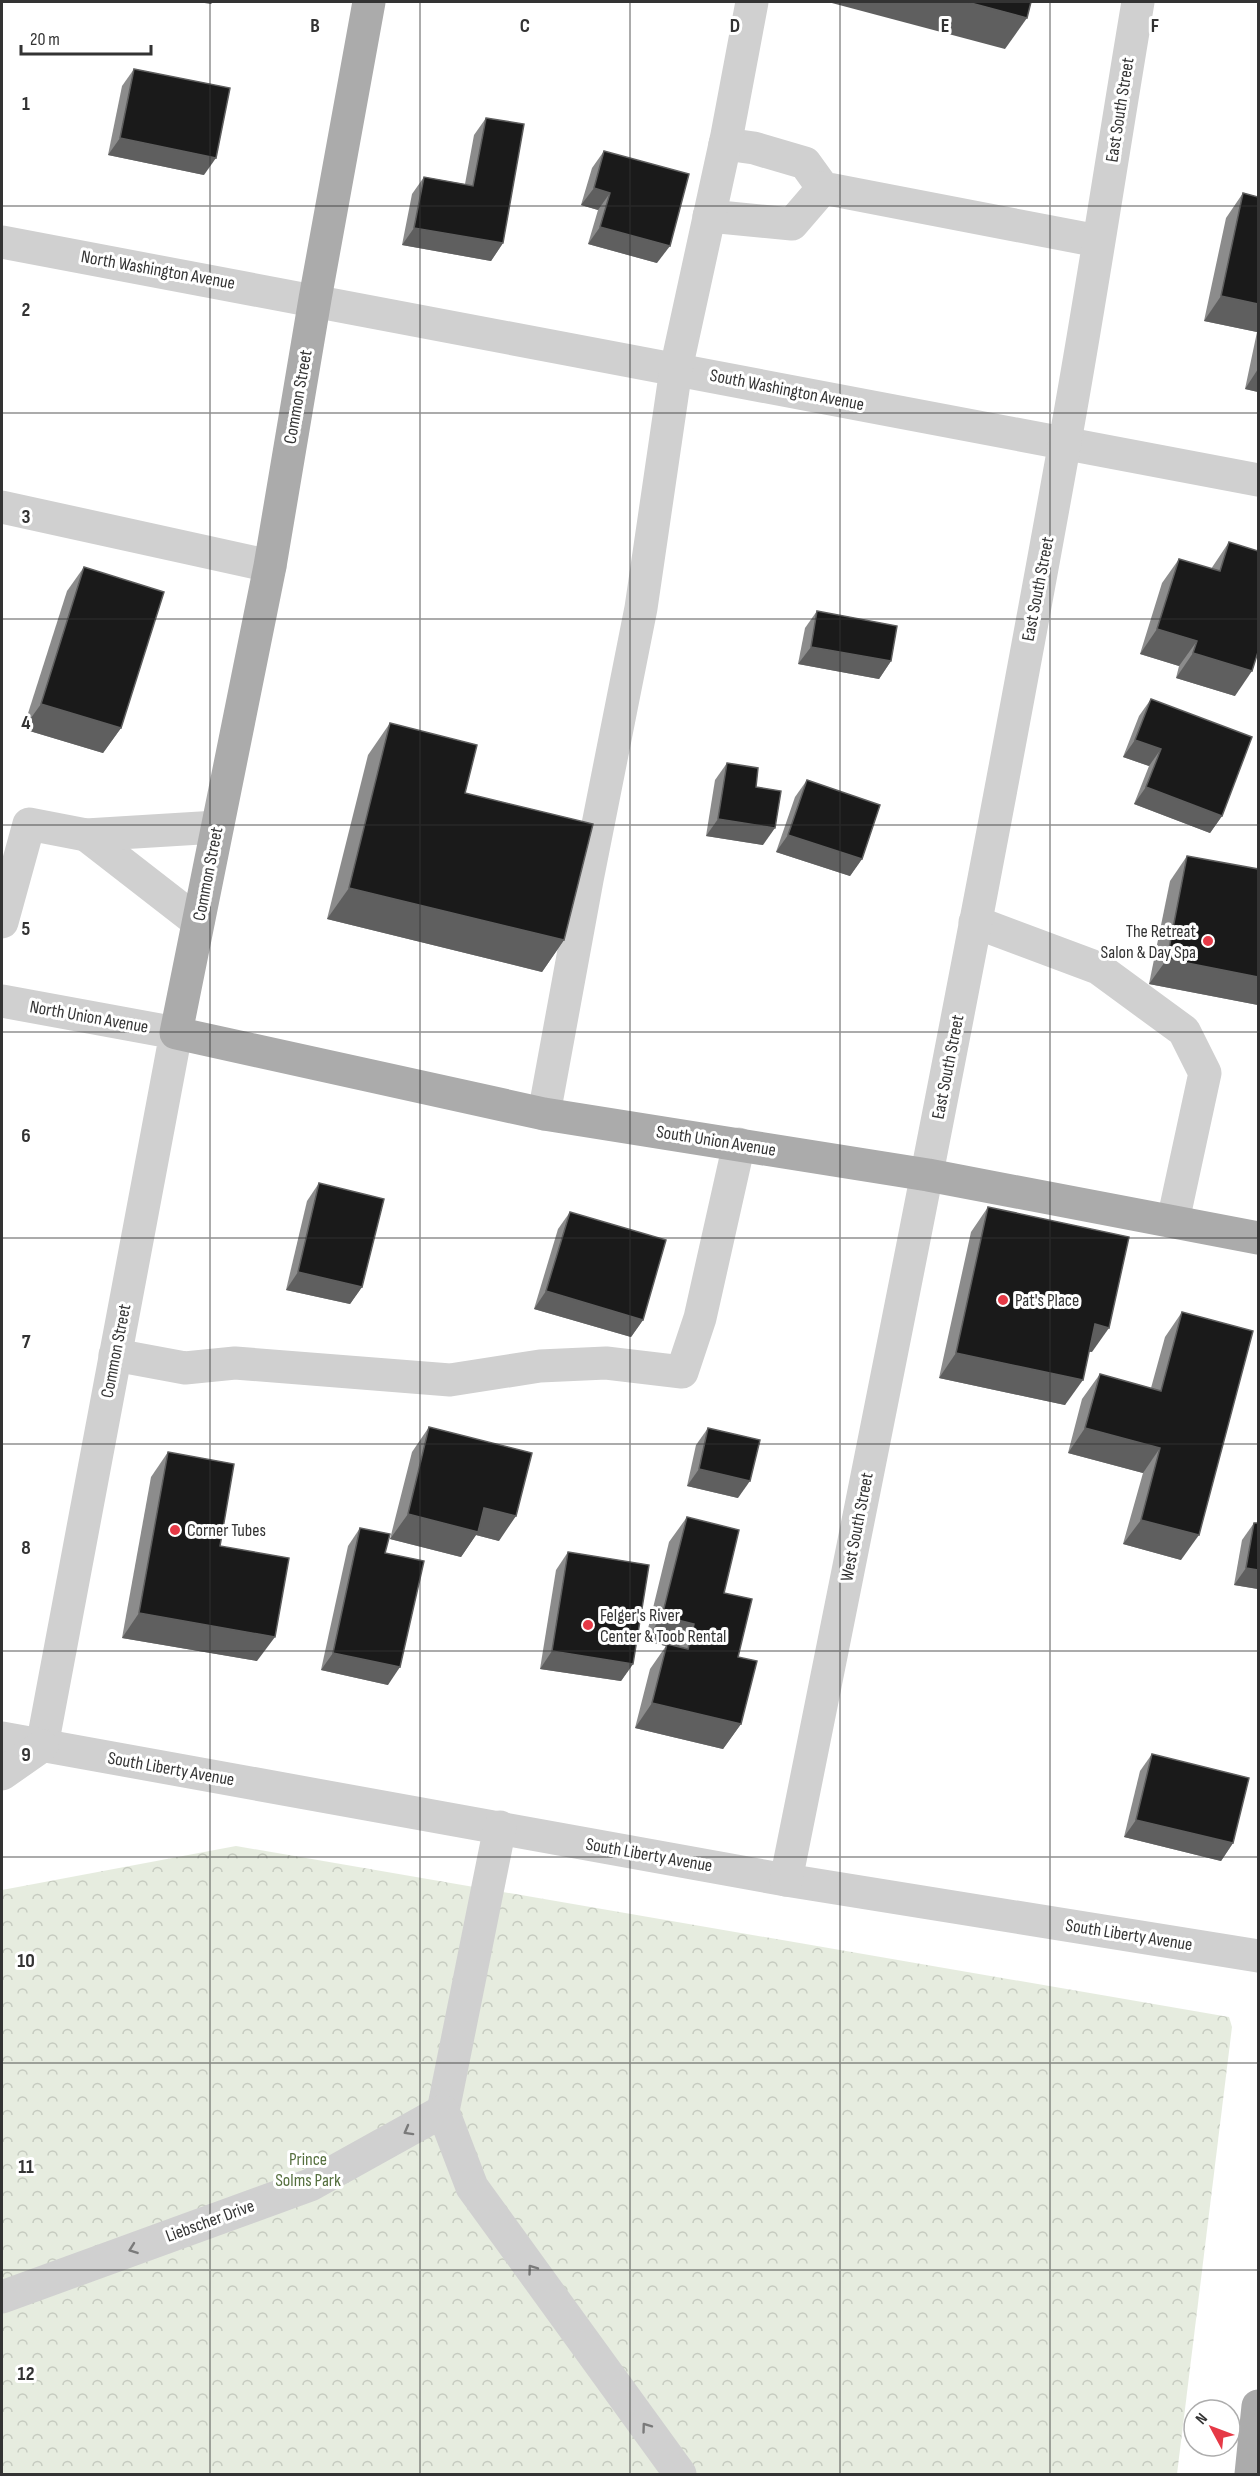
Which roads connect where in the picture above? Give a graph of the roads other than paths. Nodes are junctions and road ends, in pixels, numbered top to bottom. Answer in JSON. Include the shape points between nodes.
{"nodes":[{"id":1,"x":369,"y":2,"type":"edge"},
{"id":2,"x":752,"y":2,"type":"edge"},
{"id":3,"x":1138,"y":2,"type":"edge"},
{"id":4,"x":725,"y":144,"type":"junction"},
{"id":5,"x":823,"y":188,"type":"junction"},
{"id":6,"x":709,"y":216,"type":"junction"},
{"id":7,"x":1098,"y":241,"type":"junction"},
{"id":8,"x":2,"y":242,"type":"edge"},
{"id":9,"x":315,"y":299,"type":"junction"},
{"id":10,"x":676,"y":369,"type":"junction"},
{"id":11,"x":1065,"y":443,"type":"junction"},
{"id":12,"x":1258,"y":480,"type":"edge"},
{"id":13,"x":2,"y":507,"type":"edge"},
{"id":14,"x":270,"y":566,"type":"junction"},
{"id":15,"x":217,"y":827,"type":"junction"},
{"id":16,"x":86,"y":835,"type":"junction"},
{"id":17,"x":2,"y":914,"type":"edge"},
{"id":18,"x":198,"y":922,"type":"junction"},
{"id":19,"x":975,"y":922,"type":"junction"},
{"id":20,"x":2,"y":1001,"type":"edge"},
{"id":21,"x":176,"y":1033,"type":"junction"},
{"id":22,"x":544,"y":1114,"type":"junction"},
{"id":23,"x":740,"y":1144,"type":"junction"},
{"id":24,"x":928,"y":1174,"type":"junction"},
{"id":25,"x":1173,"y":1221,"type":"junction"},
{"id":26,"x":1258,"y":1238,"type":"edge"},
{"id":27,"x":115,"y":1355,"type":"junction"},
{"id":28,"x":2,"y":1738,"type":"edge"},
{"id":29,"x":42,"y":1746,"type":"junction"},
{"id":30,"x":2,"y":1774,"type":"edge"},
{"id":31,"x":500,"y":1827,"type":"junction"},
{"id":32,"x":786,"y":1880,"type":"junction"},
{"id":33,"x":1258,"y":1956,"type":"edge"},
{"id":34,"x":443,"y":2111,"type":"junction"},
{"id":35,"x":2,"y":2297,"type":"edge"},
{"id":36,"x":1258,"y":2406,"type":"edge"},
{"id":37,"x":680,"y":2475,"type":"edge"},
{"id":38,"x":1251,"y":2475,"type":"edge"}],
"edges":[{"from":1,"to":9,"type":"main road","name":"Common Street"},
{"from":2,"to":4,"type":"street"},
{"from":3,"to":7,"type":"street","name":"East South Street"},
{"from":4,"to":5,"type":"street","via":[[805,163]]},
{"from":4,"to":6,"type":"street"},
{"from":5,"to":6,"type":"street","via":[[792,224]]},
{"from":5,"to":7,"type":"street"},
{"from":6,"to":10,"type":"street"},
{"from":7,"to":11,"type":"street","name":"East South Street"},
{"from":8,"to":9,"type":"street","name":"North Washington Avenue"},
{"from":9,"to":10,"type":"street","name":"South Washington Avenue"},
{"from":9,"to":14,"type":"main road","name":"Common Street"},
{"from":10,"to":11,"type":"street","name":"South Washington Avenue"},
{"from":10,"to":22,"type":"street","via":[[641,608]]},
{"from":11,"to":12,"type":"street","name":"South Washington Avenue"},
{"from":11,"to":19,"type":"street","name":"East South Street"},
{"from":13,"to":14,"type":"street"},
{"from":14,"to":15,"type":"main road","name":"Common Street"},
{"from":15,"to":16,"type":"street"},
{"from":15,"to":18,"type":"main road","name":"Common Street"},
{"from":16,"to":17,"type":"street","via":[[29,824]]},
{"from":16,"to":18,"type":"street"},
{"from":18,"to":21,"type":"main road","name":"Common Street"},
{"from":19,"to":24,"type":"street","name":"East South Street"},
{"from":19,"to":25,"type":"street","via":[[1098,968],[1184,1031],[1205,1073]]},
{"from":20,"to":21,"type":"street","name":"North Union Avenue"},
{"from":21,"to":22,"type":"main road","name":"South Union Avenue"},
{"from":21,"to":27,"type":"street","name":"Common Street"},
{"from":22,"to":23,"type":"main road","name":"South Union Avenue"},
{"from":23,"to":24,"type":"main road","name":"South Union Avenue"},
{"from":23,"to":27,"type":"street","via":[[700,1318],[682,1372],[606,1364],[540,1366],[450,1380],[235,1363],[185,1368]]},
{"from":24,"to":25,"type":"main road","name":"South Union Avenue"},
{"from":24,"to":32,"type":"street","name":"West South Street"},
{"from":25,"to":26,"type":"main road","name":"South Union Avenue"},
{"from":27,"to":29,"type":"street","name":"Common Street"},
{"from":28,"to":29,"type":"street","name":"South Liberty Avenue"},
{"from":29,"to":30,"type":"street"},
{"from":29,"to":31,"type":"street","name":"South Liberty Avenue"},
{"from":31,"to":32,"type":"street","name":"South Liberty Avenue"},
{"from":31,"to":34,"type":"street"},
{"from":32,"to":33,"type":"street","name":"South Liberty Avenue"},
{"from":34,"to":35,"type":"street","name":"Liebscher Drive","one_way":true,"via":[[310,2185]]},
{"from":37,"to":34,"type":"street","one_way":true,"via":[[472,2187]]},
{"from":36,"to":38,"type":"main road"}]}
